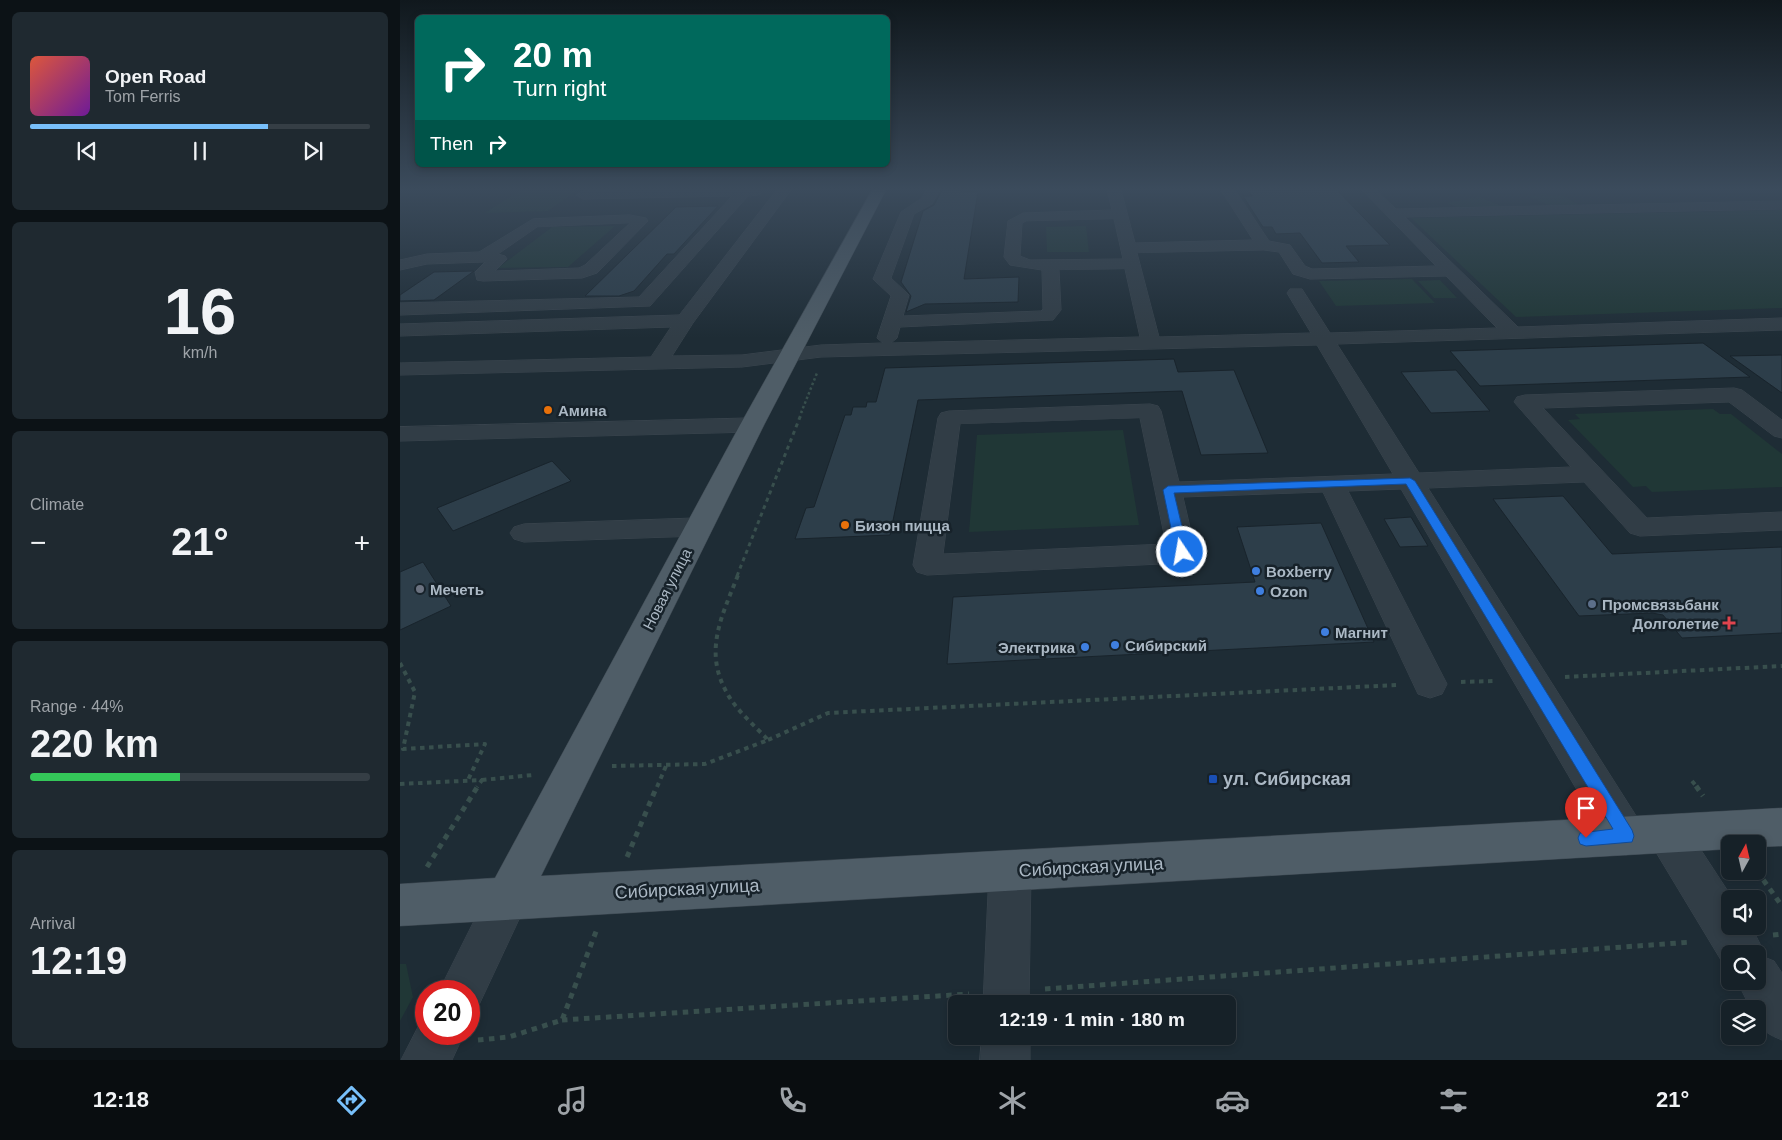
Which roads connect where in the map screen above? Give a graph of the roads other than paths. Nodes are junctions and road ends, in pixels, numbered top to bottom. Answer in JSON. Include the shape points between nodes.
{"nodes":[{"id":1,"x":508,"y":239,"type":"edge"},
{"id":2,"x":622,"y":239,"type":"edge"},
{"id":3,"x":701,"y":239,"type":"edge"},
{"id":4,"x":747,"y":239,"type":"edge"},
{"id":5,"x":852,"y":239,"type":"edge"},
{"id":6,"x":897,"y":239,"type":"edge"},
{"id":7,"x":1015,"y":239,"type":"edge"},
{"id":8,"x":1127,"y":239,"type":"edge"},
{"id":9,"x":1209,"y":239,"type":"edge"},
{"id":10,"x":1226,"y":239,"type":"edge"},
{"id":11,"x":1260,"y":239,"type":"edge"},
{"id":12,"x":1418,"y":239,"type":"edge"},
{"id":13,"x":1264,"y":245,"type":"junction"},
{"id":14,"x":1131,"y":256,"type":"junction"},
{"id":15,"x":483,"y":258,"type":"junction"},
{"id":16,"x":400,"y":265,"type":"edge"},
{"id":17,"x":1050,"y":265,"type":"junction"},
{"id":18,"x":1450,"y":271,"type":"junction"},
{"id":19,"x":1296,"y":293,"type":"dead end"},
{"id":20,"x":644,"y":302,"type":"junction"},
{"id":21,"x":400,"y":309,"type":"edge"},
{"id":22,"x":686,"y":321,"type":"junction"},
{"id":23,"x":639,"y":322,"type":"junction"},
{"id":24,"x":892,"y":322,"type":"junction"},
{"id":25,"x":1782,"y":324,"type":"edge"},
{"id":26,"x":400,"y":330,"type":"edge"},
{"id":27,"x":1514,"y":333,"type":"junction"},
{"id":28,"x":1324,"y":339,"type":"junction"},
{"id":29,"x":1151,"y":343,"type":"junction"},
{"id":30,"x":883,"y":349,"type":"junction"},
{"id":31,"x":790,"y":354,"type":"junction"},
{"id":32,"x":658,"y":362,"type":"junction"},
{"id":33,"x":400,"y":369,"type":"edge"},
{"id":34,"x":752,"y":425,"type":"junction"},
{"id":35,"x":1778,"y":425,"type":"edge"},
{"id":36,"x":400,"y":434,"type":"edge"},
{"id":37,"x":1592,"y":474,"type":"junction"},
{"id":38,"x":1410,"y":481,"type":"junction"},
{"id":39,"x":1332,"y":484,"type":"junction"},
{"id":40,"x":1168,"y":490,"type":"junction"},
{"id":41,"x":1782,"y":521,"type":"edge"},
{"id":42,"x":698,"y":527,"type":"junction"},
{"id":43,"x":524,"y":533,"type":"dead end"},
{"id":44,"x":1430,"y":684,"type":"road end"},
{"id":45,"x":1781,"y":829,"type":"edge"},
{"id":46,"x":1668,"y":835,"type":"junction"},
{"id":47,"x":1626,"y":836,"type":"junction"},
{"id":48,"x":1010,"y":872,"type":"junction"},
{"id":49,"x":508,"y":898,"type":"junction"},
{"id":50,"x":402,"y":904,"type":"edge"},
{"id":51,"x":1737,"y":945,"type":"edge"},
{"id":52,"x":467,"y":980,"type":"edge"},
{"id":53,"x":1766,"y":990,"type":"edge"},
{"id":54,"x":1006,"y":995,"type":"edge"},
{"id":55,"x":1782,"y":1016,"type":"edge"},
{"id":56,"x":1005,"y":1045,"type":"edge"},
{"id":57,"x":1005,"y":1060,"type":"edge"}],
"edges":[{"from":1,"to":15,"type":"street"},
{"from":2,"to":15,"type":"street","via":[[591,269],[582,273],[483,276],[482,272],[499,259]]},
{"from":3,"to":20,"type":"street"},
{"from":4,"to":22,"type":"street"},
{"from":5,"to":31,"type":"main road","name":"Новая улица"},
{"from":6,"to":24,"type":"street","via":[[882,280],[900,295]]},
{"from":7,"to":17,"type":"street","via":[[1014,260],[1022,264]]},
{"from":8,"to":14,"type":"street"},
{"from":9,"to":14,"type":"street"},
{"from":10,"to":13,"type":"street"},
{"from":11,"to":13,"type":"street"},
{"from":12,"to":18,"type":"street"},
{"from":13,"to":18,"type":"street","via":[[1284,248],[1299,270],[1310,274]]},
{"from":14,"to":17,"type":"street"},
{"from":14,"to":29,"type":"street"},
{"from":15,"to":16,"type":"street","via":[[427,259]]},
{"from":17,"to":24,"type":"street","via":[[1052,310],[1046,316]]},
{"from":18,"to":27,"type":"street"},
{"from":19,"to":28,"type":"street"},
{"from":20,"to":21,"type":"street"},
{"from":20,"to":23,"type":"street","via":[[650,307]]},
{"from":22,"to":23,"type":"street"},
{"from":22,"to":32,"type":"street"},
{"from":23,"to":26,"type":"street"},
{"from":24,"to":30,"type":"street"},
{"from":25,"to":27,"type":"street"},
{"from":27,"to":28,"type":"street"},
{"from":28,"to":29,"type":"street"},
{"from":28,"to":38,"type":"street"},
{"from":29,"to":30,"type":"street"},
{"from":30,"to":31,"type":"street"},
{"from":31,"to":32,"type":"street","via":[[742,361]]},
{"from":31,"to":34,"type":"main road","name":"Новая улица"},
{"from":32,"to":33,"type":"street"},
{"from":34,"to":36,"type":"street"},
{"from":34,"to":42,"type":"main road","name":"Новая улица"},
{"from":35,"to":37,"type":"street","via":[[1734,395],[1525,402]]},
{"from":37,"to":38,"type":"street"},
{"from":37,"to":41,"type":"street","via":[[1640,527]]},
{"from":38,"to":39,"type":"street"},
{"from":38,"to":47,"type":"street"},
{"from":39,"to":40,"type":"street"},
{"from":39,"to":44,"type":"street"},
{"from":40,"to":40,"type":"street","via":[[1150,411],[949,418],[927,565],[1182,552]]},
{"from":42,"to":43,"type":"street"},
{"from":42,"to":49,"type":"main road","name":"Новая улица"},
{"from":45,"to":46,"type":"main road","name":"Сибирская улица"},
{"from":46,"to":47,"type":"main road","name":"Сибирская улица"},
{"from":46,"to":51,"type":"street"},
{"from":47,"to":48,"type":"main road","name":"Сибирская улица"},
{"from":48,"to":49,"type":"main road","name":"Сибирская улица"},
{"from":48,"to":54,"type":"street"},
{"from":49,"to":50,"type":"main road","name":"Сибирская улица"},
{"from":49,"to":52,"type":"street","name":"Новая улица"},
{"from":53,"to":55,"type":"street"},
{"from":56,"to":57,"type":"street"}]}
